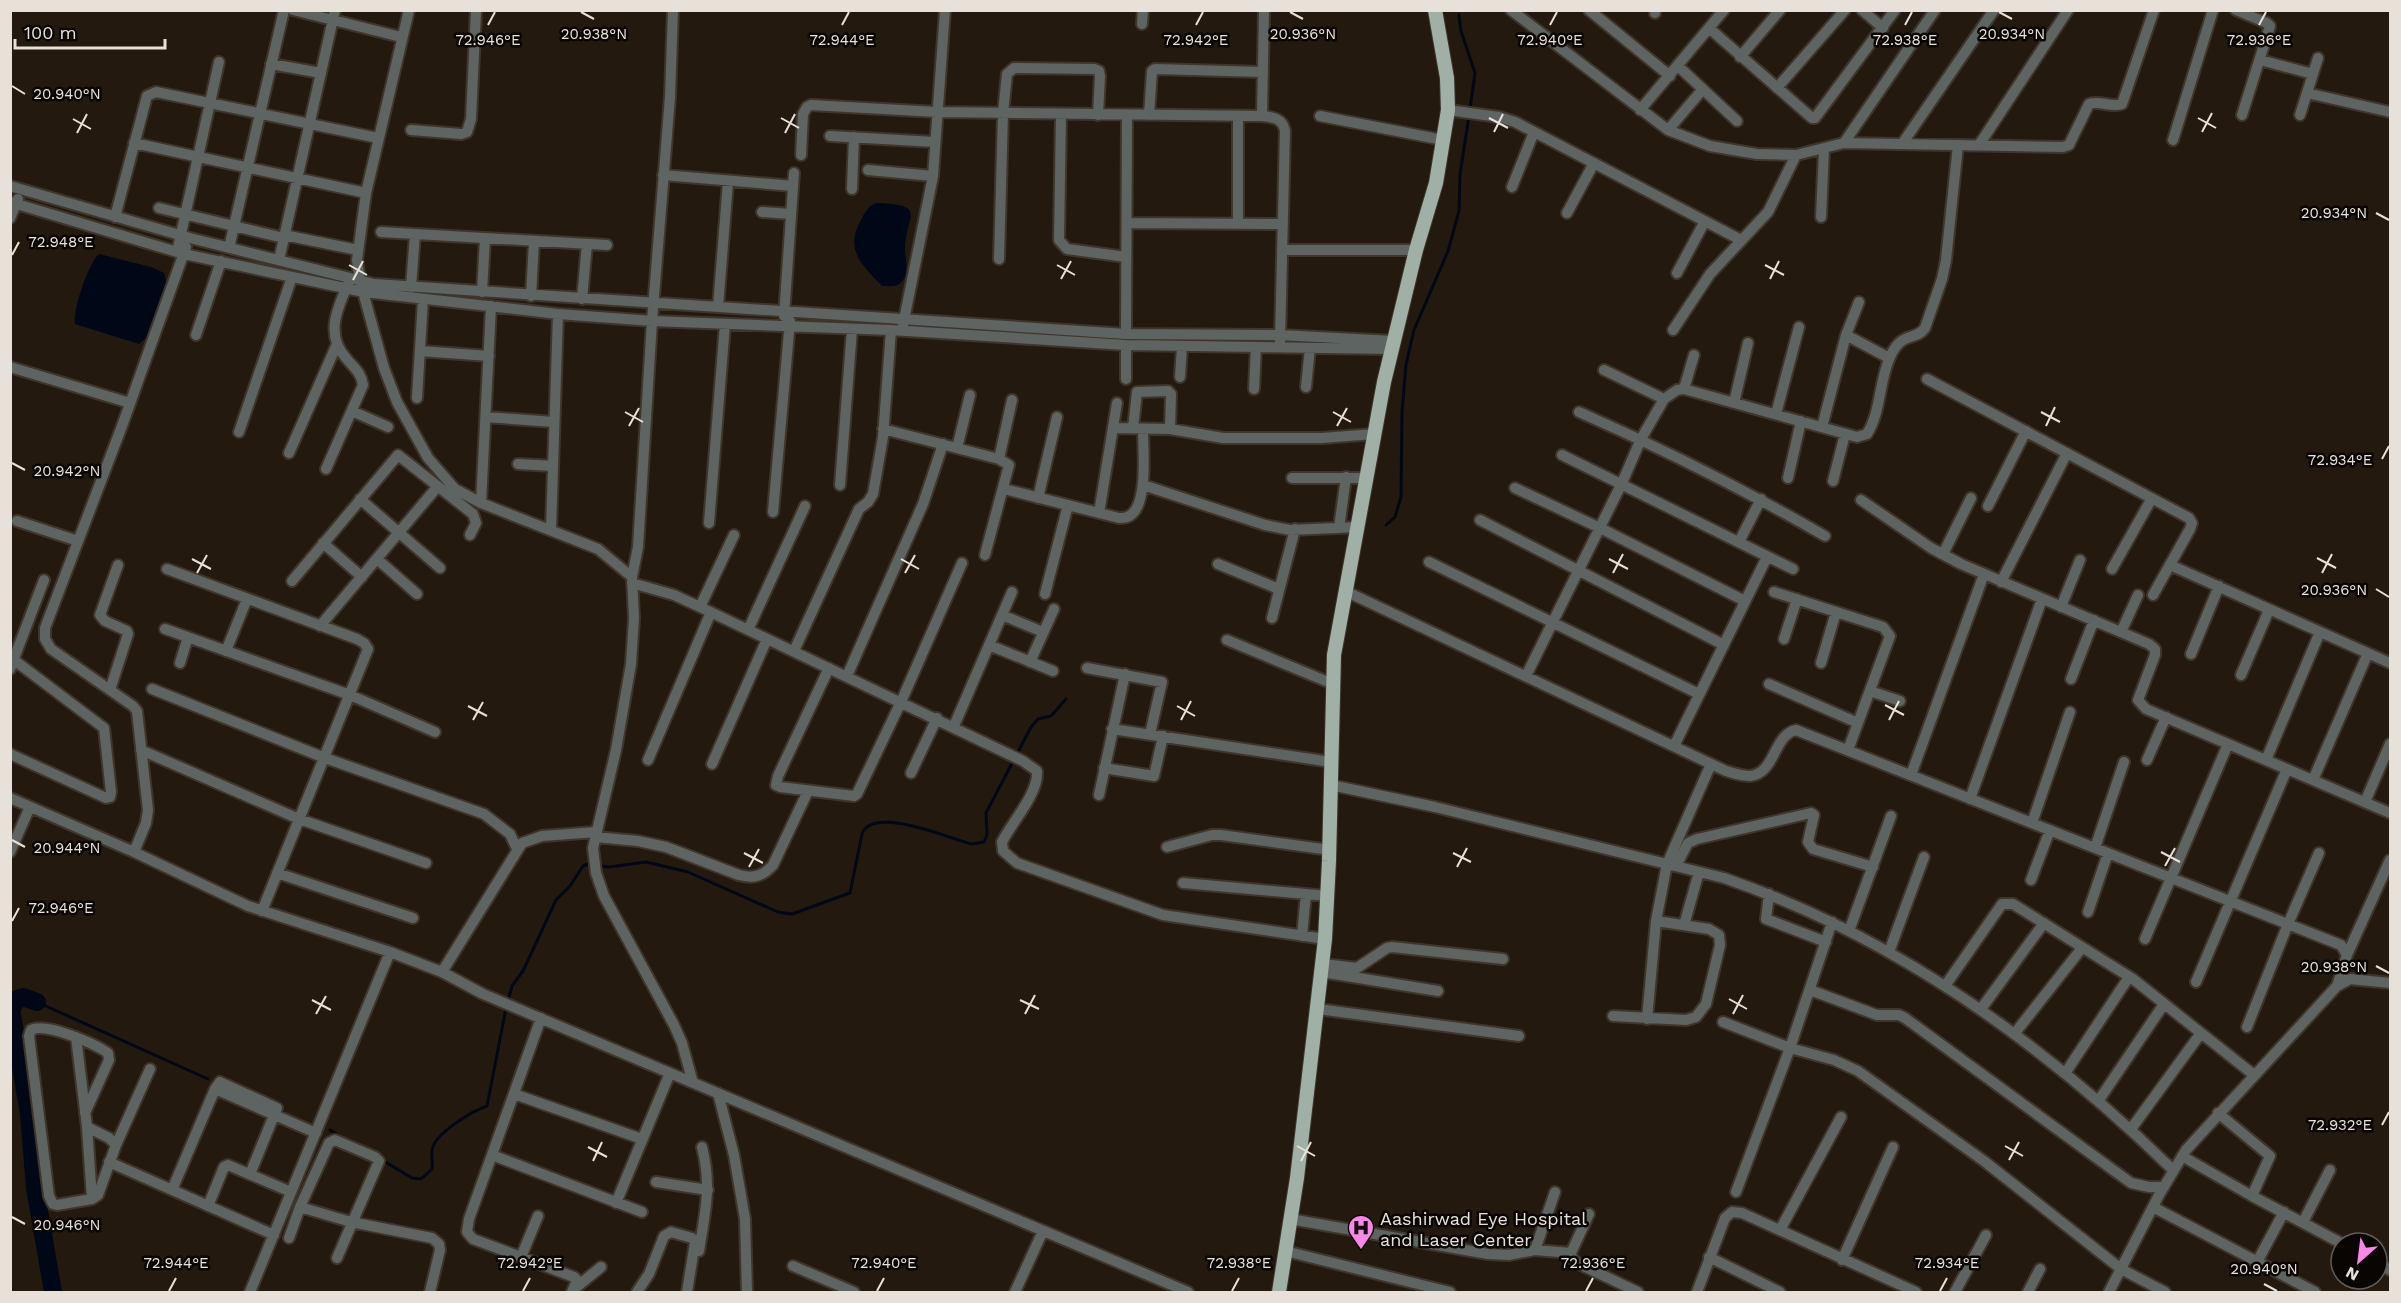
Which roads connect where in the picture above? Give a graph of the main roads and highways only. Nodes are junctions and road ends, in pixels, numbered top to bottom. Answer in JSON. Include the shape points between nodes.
{"nodes":[{"id":1,"x":1435,"y":10,"type":"edge"},
{"id":2,"x":1279,"y":1293,"type":"edge"}],
"edges":[{"from":1,"to":2,"type":"main road","via":[[1447,78],[1448,110],[1436,183],[1416,250],[1374,435],[1334,655],[1325,939]]}]}
